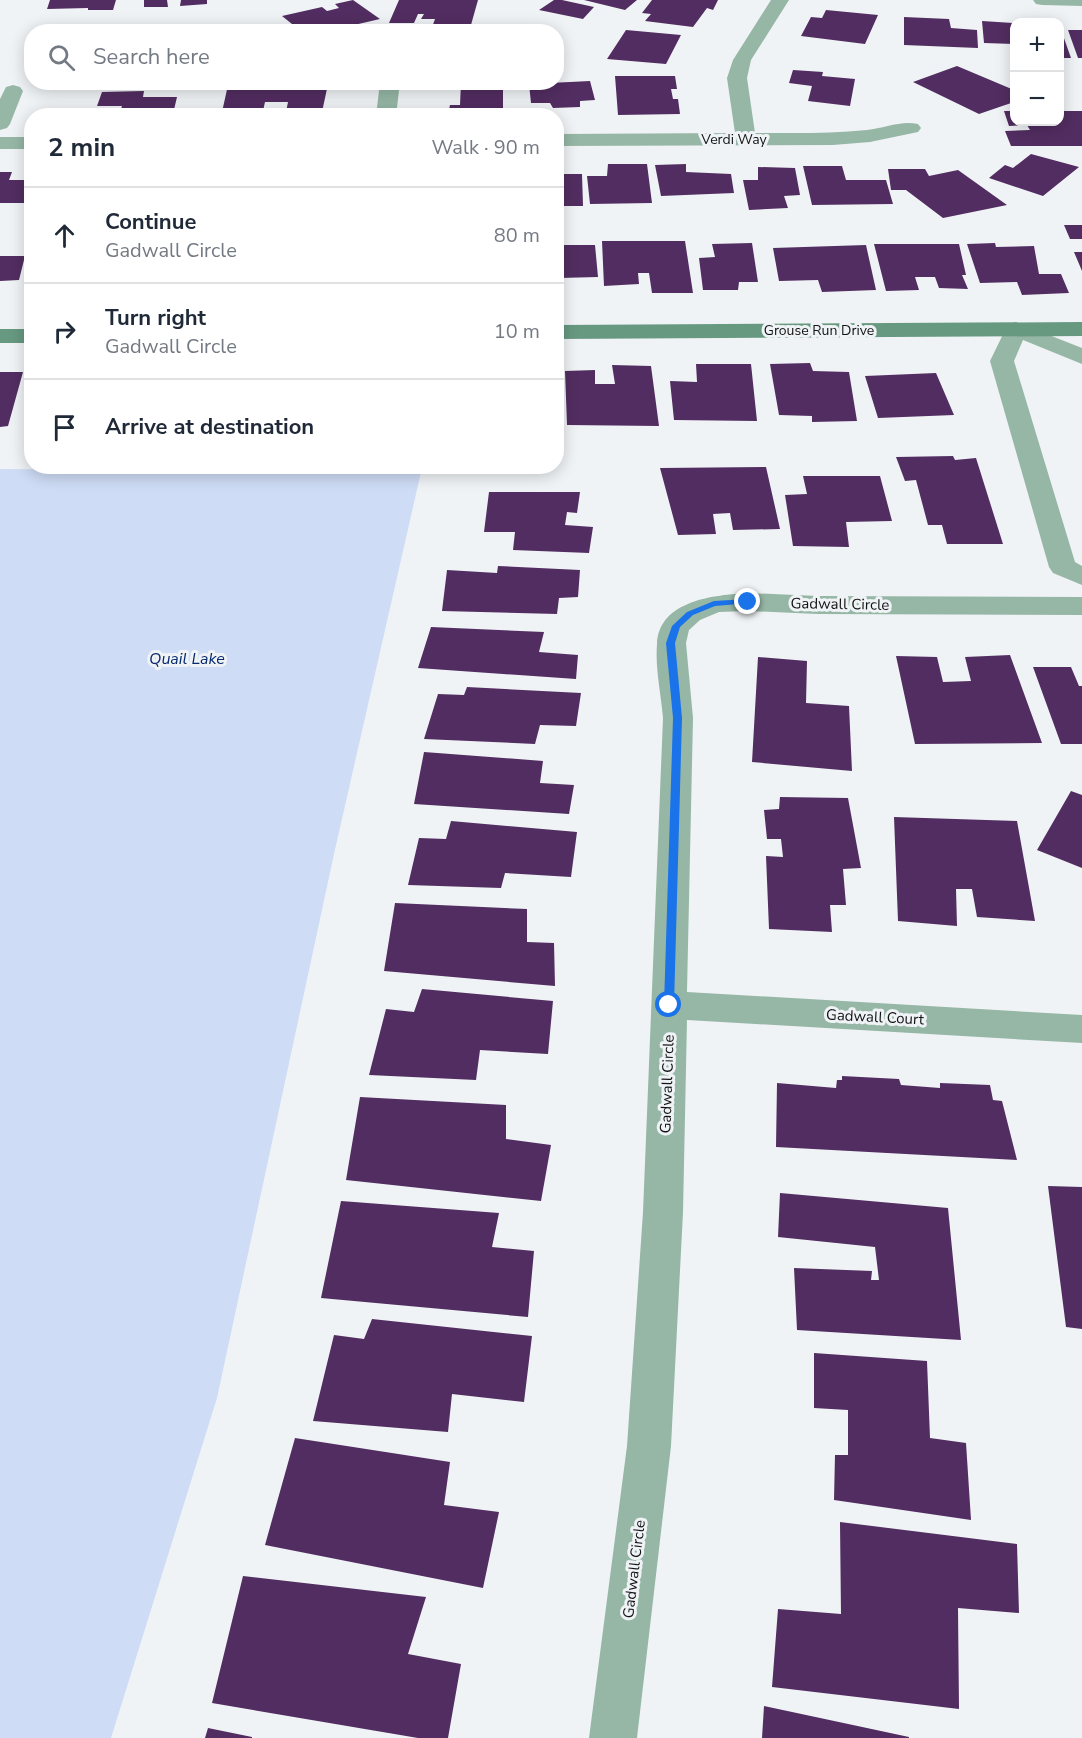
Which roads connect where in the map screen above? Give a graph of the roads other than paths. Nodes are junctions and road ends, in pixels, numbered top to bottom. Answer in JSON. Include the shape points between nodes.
{"nodes":[{"id":1,"x":780,"y":0,"type":"edge"},
{"id":2,"x":1042,"y":0,"type":"edge"},
{"id":3,"x":1082,"y":1,"type":"edge"},
{"id":4,"x":389,"y":90,"type":"edge"},
{"id":5,"x":13,"y":91,"type":"dead end"},
{"id":6,"x":387,"y":108,"type":"edge"},
{"id":7,"x":0,"y":124,"type":"edge"},
{"id":8,"x":911,"y":128,"type":"dead end"},
{"id":9,"x":746,"y":139,"type":"junction"},
{"id":10,"x":564,"y":140,"type":"edge"},
{"id":11,"x":0,"y":143,"type":"edge"},
{"id":12,"x":24,"y":143,"type":"edge"},
{"id":13,"x":1016,"y":329,"type":"junction"},
{"id":14,"x":1082,"y":329,"type":"edge"},
{"id":15,"x":564,"y":332,"type":"edge"},
{"id":16,"x":0,"y":336,"type":"edge"},
{"id":17,"x":24,"y":336,"type":"edge"},
{"id":18,"x":1082,"y":357,"type":"edge"},
{"id":19,"x":1082,"y":577,"type":"edge"},
{"id":20,"x":1082,"y":606,"type":"edge"},
{"id":21,"x":669,"y":1005,"type":"junction"},
{"id":22,"x":1082,"y":1029,"type":"edge"},
{"id":23,"x":613,"y":1738,"type":"edge"}],
"edges":[{"from":1,"to":9,"type":"street","via":[[742,60],[737,78]]},
{"from":2,"to":3,"type":"street"},
{"from":4,"to":6,"type":"street"},
{"from":5,"to":7,"type":"street"},
{"from":8,"to":9,"type":"street","name":"Verdi Way","via":[[833,140]]},
{"from":9,"to":10,"type":"street","name":"Verdi Way"},
{"from":11,"to":12,"type":"street"},
{"from":13,"to":14,"type":"street","name":"Grouse Run Drive"},
{"from":13,"to":15,"type":"street","name":"Grouse Run Drive"},
{"from":13,"to":18,"type":"street"},
{"from":13,"to":19,"type":"street","via":[[1002,361],[1063,567]]},
{"from":16,"to":17,"type":"street"},
{"from":20,"to":21,"type":"street","name":"Gadwall Circle","via":[[748,602],[714,604],[690,614],[676,626],[671,643],[678,718]]},
{"from":21,"to":22,"type":"street","name":"Gadwall Court"},
{"from":21,"to":23,"type":"street","name":"Gadwall Circle","via":[[663,1212],[649,1446]]}]}
